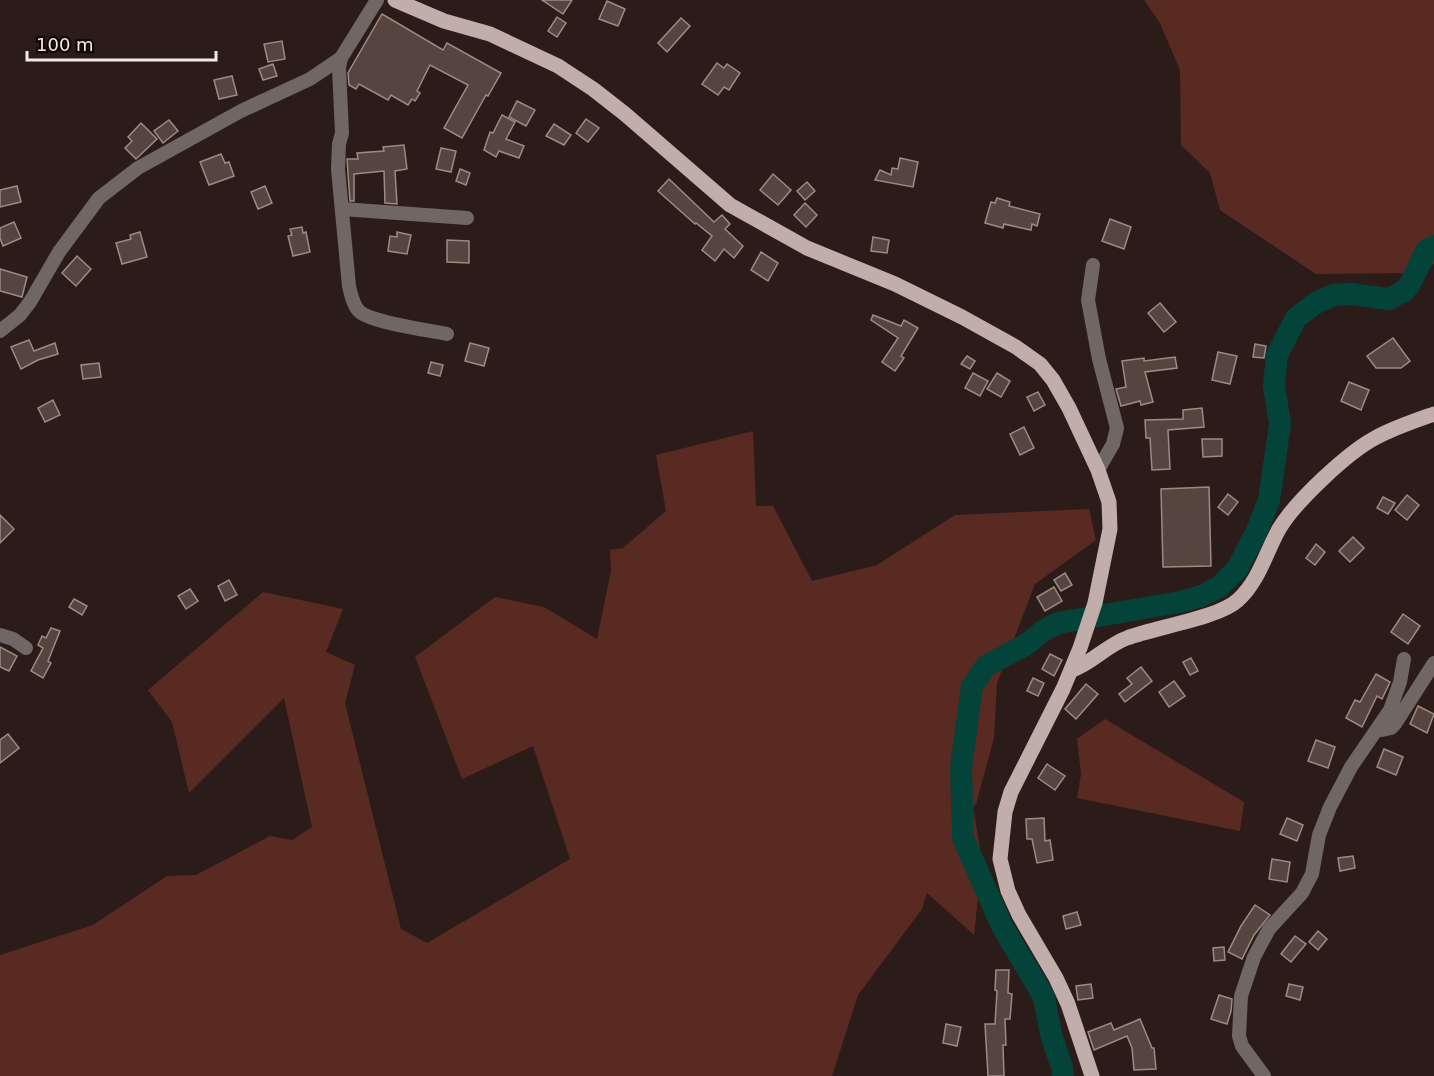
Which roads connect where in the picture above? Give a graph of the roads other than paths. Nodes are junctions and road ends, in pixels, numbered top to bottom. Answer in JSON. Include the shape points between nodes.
{"nodes":[{"id":1,"x":377,"y":0,"type":"edge"},
{"id":2,"x":395,"y":0,"type":"edge"},
{"id":3,"x":341,"y":58,"type":"junction"},
{"id":4,"x":342,"y":208,"type":"junction"},
{"id":5,"x":467,"y":218,"type":"dead end"},
{"id":6,"x":1093,"y":265,"type":"dead end"},
{"id":7,"x":0,"y":331,"type":"edge"},
{"id":8,"x":447,"y":334,"type":"dead end"},
{"id":9,"x":1434,"y":414,"type":"edge"},
{"id":10,"x":1098,"y":470,"type":"junction"},
{"id":11,"x":0,"y":635,"type":"edge"},
{"id":12,"x":26,"y":648,"type":"dead end"},
{"id":13,"x":1404,"y":659,"type":"dead end"},
{"id":14,"x":1434,"y":663,"type":"edge"},
{"id":15,"x":1072,"y":669,"type":"junction"},
{"id":16,"x":1378,"y":729,"type":"junction"},
{"id":17,"x":1092,"y":1076,"type":"edge"},
{"id":18,"x":1263,"y":1076,"type":"edge"}],
"edges":[{"from":1,"to":3,"type":"street"},
{"from":2,"to":10,"type":"main road","via":[[444,21],[490,34],[558,66],[625,114],[730,205],[785,237],[895,284],[1016,347],[1040,364],[1053,380]]},
{"from":3,"to":4,"type":"street","via":[[343,123],[338,170]]},
{"from":3,"to":7,"type":"street","via":[[310,79],[241,111],[138,168],[99,198],[59,252],[30,302]]},
{"from":4,"to":5,"type":"street"},
{"from":4,"to":8,"type":"street","via":[[349,286],[360,312]]},
{"from":6,"to":10,"type":"street","via":[[1088,300],[1117,428]]},
{"from":9,"to":15,"type":"main road","via":[[1374,438],[1329,474],[1292,511],[1252,582],[1225,610],[1124,639]]},
{"from":10,"to":15,"type":"main road","via":[[1109,502],[1110,529],[1095,603]]},
{"from":11,"to":12,"type":"street"},
{"from":13,"to":16,"type":"street","via":[[1390,710]]},
{"from":14,"to":16,"type":"street","via":[[1395,724]]},
{"from":15,"to":17,"type":"main road","via":[[1011,792],[1000,859],[1019,915],[1068,1004]]},
{"from":16,"to":18,"type":"street","via":[[1351,767],[1330,807],[1319,835],[1312,874],[1302,893],[1269,929],[1254,957],[1241,996],[1239,1036]]}]}
